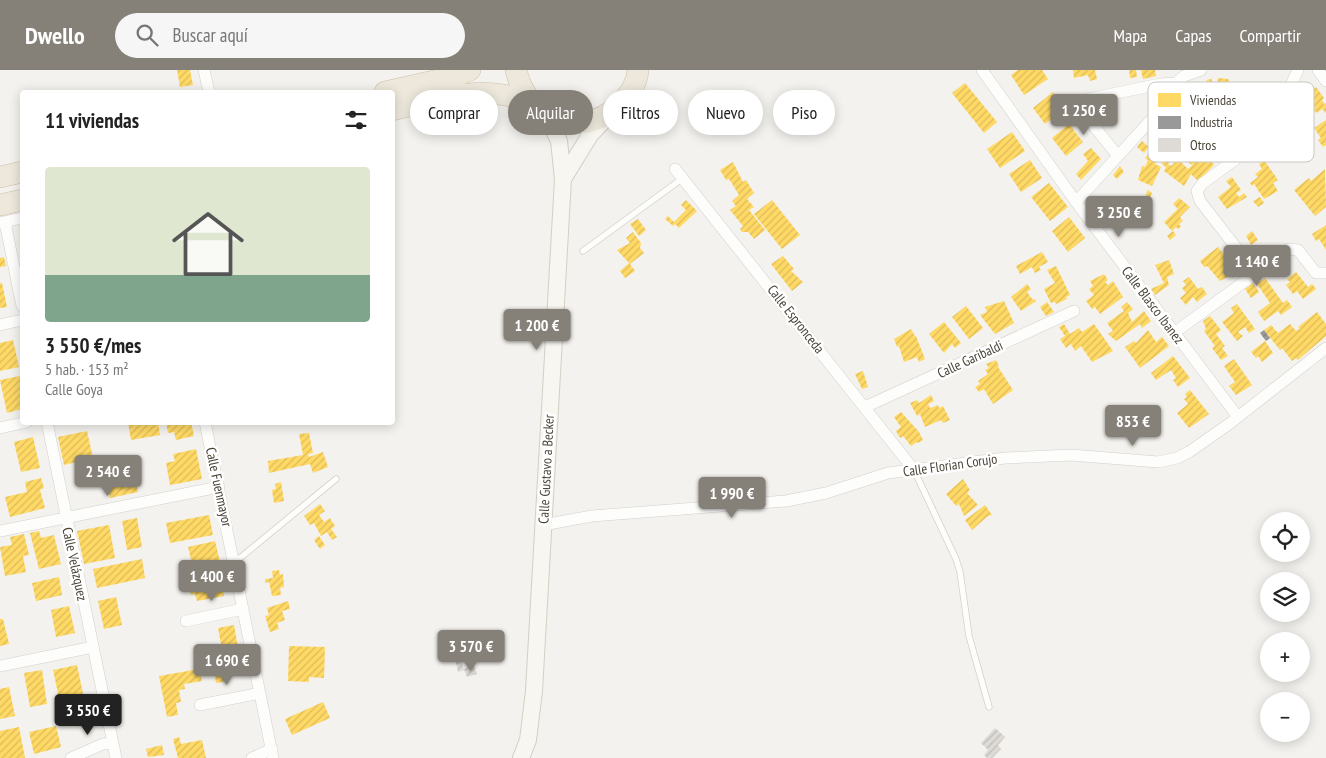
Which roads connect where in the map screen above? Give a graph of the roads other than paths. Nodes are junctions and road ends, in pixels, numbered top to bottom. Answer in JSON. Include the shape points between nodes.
{"nodes":[{"id":1,"x":204,"y":70,"type":"edge"},
{"id":2,"x":470,"y":70,"type":"edge"},
{"id":3,"x":516,"y":70,"type":"edge"},
{"id":4,"x":982,"y":70,"type":"edge"},
{"id":5,"x":1201,"y":70,"type":"edge"},
{"id":6,"x":1298,"y":70,"type":"edge"},
{"id":7,"x":1318,"y":70,"type":"edge"},
{"id":8,"x":641,"y":72,"type":"edge"},
{"id":9,"x":1326,"y":81,"type":"edge"},
{"id":10,"x":1177,"y":82,"type":"edge"},
{"id":11,"x":1292,"y":82,"type":"edge"},
{"id":12,"x":1148,"y":86,"type":"edge"},
{"id":13,"x":209,"y":90,"type":"edge"},
{"id":14,"x":394,"y":90,"type":"edge"},
{"id":15,"x":523,"y":90,"type":"edge"},
{"id":16,"x":632,"y":90,"type":"edge"},
{"id":17,"x":508,"y":96,"type":"edge"},
{"id":18,"x":395,"y":109,"type":"edge"},
{"id":19,"x":603,"y":121,"type":"edge"},
{"id":20,"x":1148,"y":123,"type":"edge"},
{"id":21,"x":556,"y":135,"type":"edge"},
{"id":22,"x":1118,"y":156,"type":"junction"},
{"id":23,"x":1233,"y":162,"type":"edge"},
{"id":24,"x":675,"y":169,"type":"dead end"},
{"id":25,"x":20,"y":172,"type":"edge"},
{"id":26,"x":0,"y":177,"type":"edge"},
{"id":27,"x":683,"y":178,"type":"junction"},
{"id":28,"x":563,"y":179,"type":"junction"},
{"id":29,"x":20,"y":191,"type":"edge"},
{"id":30,"x":0,"y":196,"type":"edge"},
{"id":31,"x":20,"y":202,"type":"edge"},
{"id":32,"x":1076,"y":202,"type":"junction"},
{"id":33,"x":2,"y":217,"type":"edge"},
{"id":34,"x":20,"y":218,"type":"edge"},
{"id":35,"x":583,"y":250,"type":"dead end"},
{"id":36,"x":1255,"y":272,"type":"junction"},
{"id":37,"x":1326,"y":273,"type":"edge"},
{"id":38,"x":20,"y":297,"type":"edge"},
{"id":39,"x":1074,"y":311,"type":"dead end"},
{"id":40,"x":20,"y":320,"type":"edge"},
{"id":41,"x":0,"y":324,"type":"edge"},
{"id":42,"x":1174,"y":332,"type":"junction"},
{"id":43,"x":1326,"y":348,"type":"edge"},
{"id":44,"x":865,"y":407,"type":"junction"},
{"id":45,"x":1238,"y":417,"type":"junction"},
{"id":46,"x":20,"y":424,"type":"edge"},
{"id":47,"x":48,"y":425,"type":"edge"},
{"id":48,"x":206,"y":425,"type":"edge"},
{"id":49,"x":0,"y":428,"type":"edge"},
{"id":50,"x":914,"y":470,"type":"junction"},
{"id":51,"x":336,"y":479,"type":"dead end"},
{"id":52,"x":219,"y":487,"type":"junction"},
{"id":53,"x":66,"y":519,"type":"junction"},
{"id":54,"x":543,"y":525,"type":"junction"},
{"id":55,"x":0,"y":531,"type":"edge"},
{"id":56,"x":233,"y":560,"type":"junction"},
{"id":57,"x":243,"y":609,"type":"junction"},
{"id":58,"x":186,"y":621,"type":"dead end"},
{"id":59,"x":93,"y":646,"type":"junction"},
{"id":60,"x":0,"y":666,"type":"edge"},
{"id":61,"x":260,"y":693,"type":"junction"},
{"id":62,"x":200,"y":704,"type":"dead end"},
{"id":63,"x":989,"y":707,"type":"dead end"},
{"id":64,"x":113,"y":743,"type":"junction"},
{"id":65,"x":272,"y":754,"type":"edge"},
{"id":66,"x":71,"y":758,"type":"edge"},
{"id":67,"x":116,"y":758,"type":"edge"},
{"id":68,"x":252,"y":758,"type":"edge"},
{"id":69,"x":521,"y":758,"type":"edge"}],
"edges":[{"from":1,"to":13,"type":"street"},
{"from":2,"to":14,"type":"highway"},
{"from":3,"to":15,"type":"highway"},
{"from":4,"to":32,"type":"street","name":"Calle Blasco Ibanez"},
{"from":5,"to":10,"type":"street"},
{"from":6,"to":11,"type":"street"},
{"from":7,"to":9,"type":"street"},
{"from":8,"to":16,"type":"highway"},
{"from":12,"to":22,"type":"street","via":[[1081,103],[1081,110]]},
{"from":17,"to":18,"type":"highway","via":[[487,94],[456,97]]},
{"from":19,"to":28,"type":"street","name":"Calle Gustavo a Becker","via":[[590,135]]},
{"from":20,"to":22,"type":"street"},
{"from":21,"to":28,"type":"street","name":"Calle Gustavo a Becker","via":[[560,141]]},
{"from":22,"to":32,"type":"street"},
{"from":23,"to":36,"type":"street","via":[[1197,191],[1200,201]]},
{"from":24,"to":27,"type":"street","name":"Calle Espronceda"},
{"from":25,"to":26,"type":"highway"},
{"from":27,"to":35,"type":"lane"},
{"from":27,"to":44,"type":"street","name":"Calle Espronceda"},
{"from":28,"to":54,"type":"street","name":"Calle Gustavo a Becker"},
{"from":29,"to":30,"type":"highway"},
{"from":31,"to":33,"type":"highway"},
{"from":32,"to":42,"type":"street","name":"Calle Blasco Ibanez"},
{"from":33,"to":34,"type":"street"},
{"from":33,"to":38,"type":"street"},
{"from":36,"to":37,"type":"street","via":[[1293,248],[1316,273]]},
{"from":36,"to":42,"type":"street"},
{"from":39,"to":44,"type":"street","name":"Calle Garibaldi"},
{"from":40,"to":41,"type":"street"},
{"from":42,"to":45,"type":"street","name":"Calle Blasco Ibanez"},
{"from":43,"to":45,"type":"street","name":"Calle Florian Corujo"},
{"from":44,"to":50,"type":"street","name":"Calle Espronceda"},
{"from":45,"to":50,"type":"street","name":"Calle Florian Corujo","via":[[1189,452],[1158,462],[1071,455],[1036,456]]},
{"from":46,"to":49,"type":"street"},
{"from":47,"to":53,"type":"street","name":"Calle Velázquez"},
{"from":48,"to":52,"type":"street","name":"Calle Fuenmayor"},
{"from":50,"to":54,"type":"street","name":"Calle Florian Corujo","via":[[888,473],[826,493],[786,501],[592,516]]},
{"from":50,"to":63,"type":"lane","via":[[956,559],[968,636]]},
{"from":51,"to":56,"type":"lane","via":[[240,558]]},
{"from":52,"to":53,"type":"street"},
{"from":52,"to":56,"type":"street","name":"Calle Fuenmayor"},
{"from":53,"to":55,"type":"street"},
{"from":53,"to":59,"type":"street","name":"Calle Velázquez"},
{"from":54,"to":69,"type":"street","name":"Calle Gustavo a Becker","via":[[532,717]]},
{"from":56,"to":57,"type":"street","name":"Calle Fuenmayor"},
{"from":57,"to":58,"type":"street"},
{"from":57,"to":61,"type":"street","name":"Calle Fuenmayor"},
{"from":59,"to":60,"type":"street"},
{"from":59,"to":64,"type":"street","name":"Calle Velázquez"},
{"from":61,"to":62,"type":"street"},
{"from":61,"to":65,"type":"street","name":"Calle Fuenmayor"},
{"from":64,"to":66,"type":"street"},
{"from":64,"to":67,"type":"street","name":"Calle Velázquez"},
{"from":65,"to":68,"type":"street"}]}
